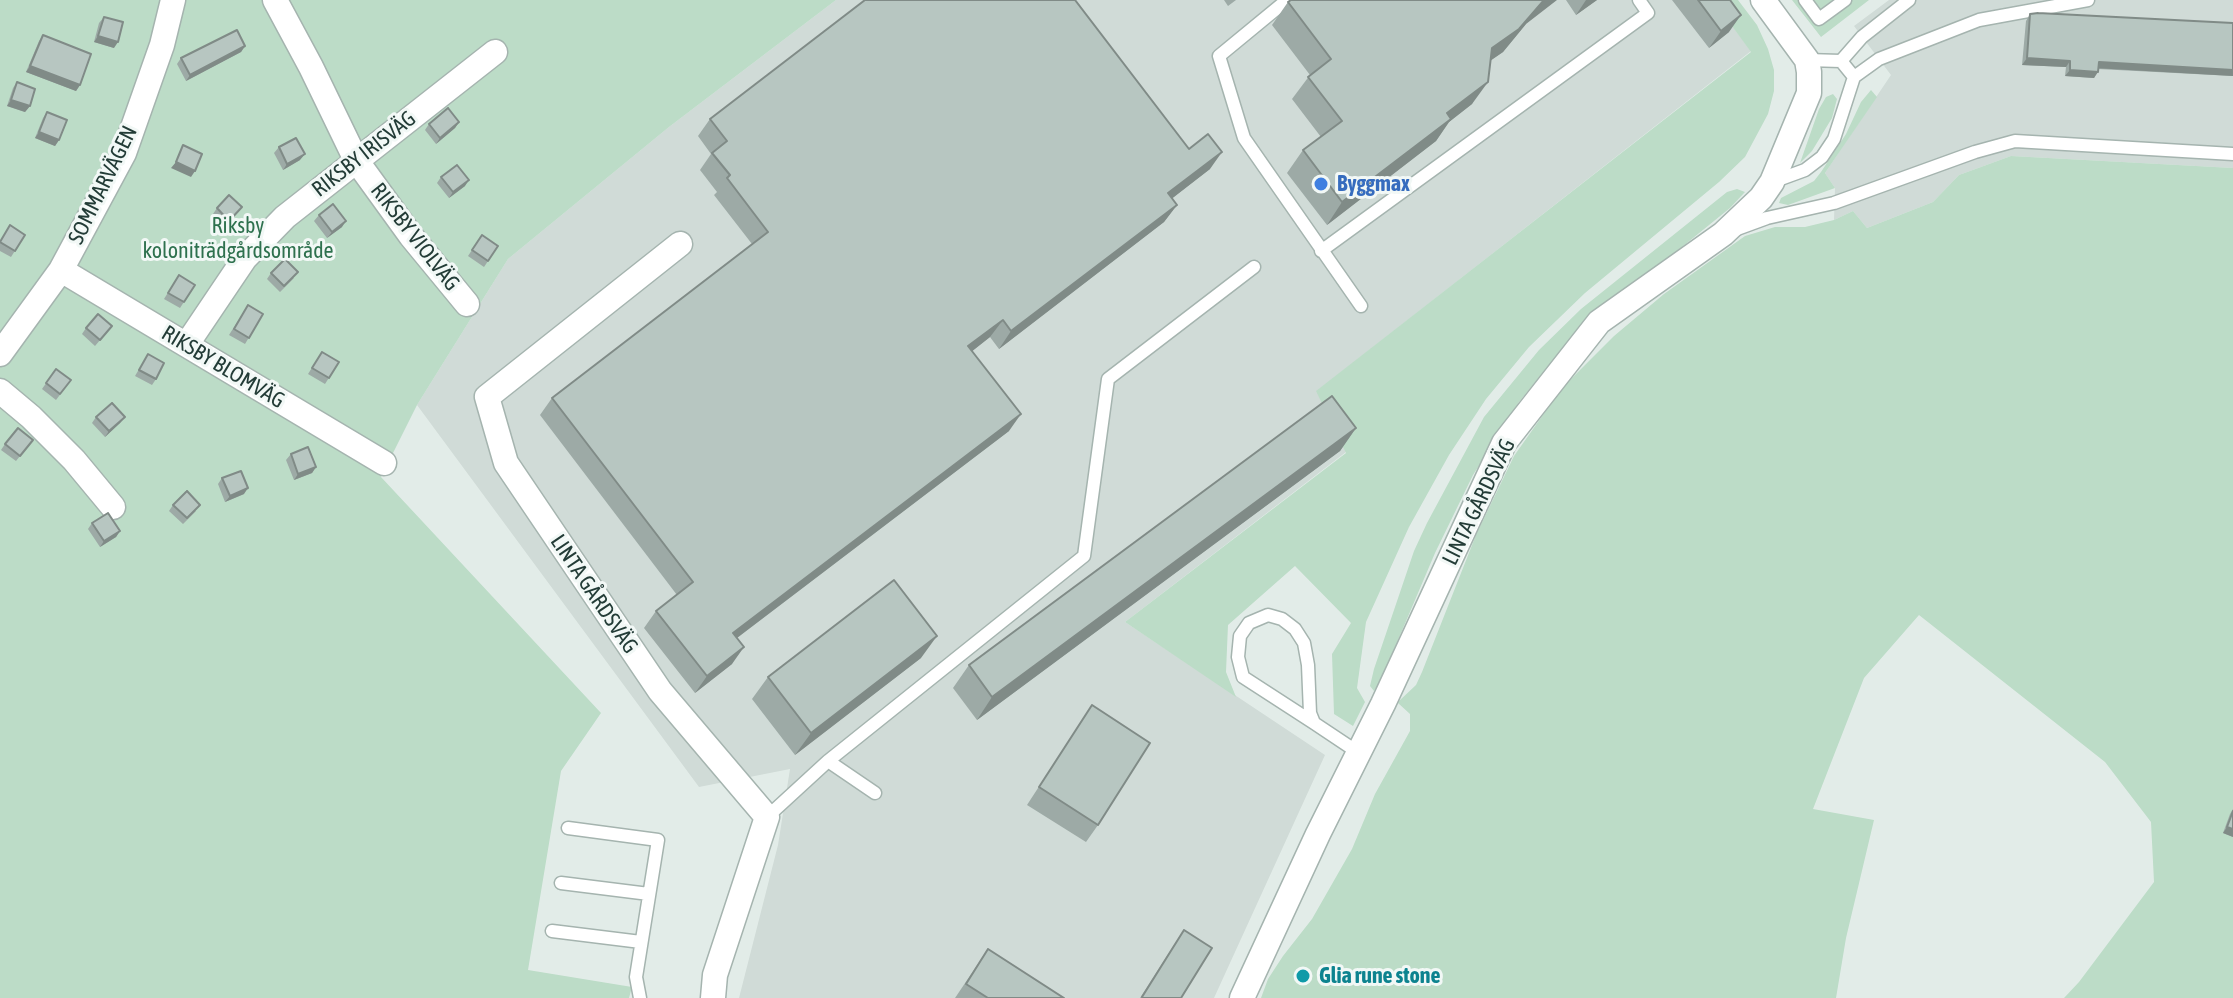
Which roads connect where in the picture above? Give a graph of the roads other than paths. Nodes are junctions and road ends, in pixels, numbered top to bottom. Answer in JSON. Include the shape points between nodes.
{"nodes":[{"id":1,"x":173,"y":0,"type":"edge"},
{"id":2,"x":275,"y":0,"type":"edge"},
{"id":3,"x":1287,"y":0,"type":"edge"},
{"id":4,"x":1639,"y":0,"type":"edge"},
{"id":5,"x":1763,"y":0,"type":"edge"},
{"id":6,"x":1805,"y":0,"type":"edge"},
{"id":7,"x":1845,"y":0,"type":"edge"},
{"id":8,"x":1909,"y":0,"type":"edge"},
{"id":9,"x":2088,"y":0,"type":"edge"},
{"id":10,"x":495,"y":52,"type":"dead end"},
{"id":11,"x":1807,"y":60,"type":"junction"},
{"id":12,"x":1841,"y":61,"type":"junction"},
{"id":13,"x":1854,"y":77,"type":"junction"},
{"id":14,"x":2233,"y":154,"type":"edge"},
{"id":15,"x":356,"y":160,"type":"junction"},
{"id":16,"x":1772,"y":182,"type":"junction"},
{"id":17,"x":1723,"y":234,"type":"junction"},
{"id":18,"x":680,"y":244,"type":"dead end"},
{"id":19,"x":1321,"y":251,"type":"junction"},
{"id":20,"x":1254,"y":267,"type":"dead end"},
{"id":21,"x":61,"y":270,"type":"junction"},
{"id":22,"x":467,"y":304,"type":"dead end"},
{"id":23,"x":1361,"y":306,"type":"dead end"},
{"id":24,"x":3,"y":343,"type":"edge"},
{"id":25,"x":187,"y":344,"type":"junction"},
{"id":26,"x":0,"y":391,"type":"edge"},
{"id":27,"x":384,"y":463,"type":"dead end"},
{"id":28,"x":113,"y":507,"type":"dead end"},
{"id":29,"x":1314,"y":723,"type":"junction"},
{"id":30,"x":1359,"y":753,"type":"junction"},
{"id":31,"x":828,"y":761,"type":"junction"},
{"id":32,"x":875,"y":793,"type":"dead end"},
{"id":33,"x":767,"y":817,"type":"junction"},
{"id":34,"x":568,"y":828,"type":"dead end"},
{"id":35,"x":561,"y":883,"type":"dead end"},
{"id":36,"x":649,"y":894,"type":"junction"},
{"id":37,"x":552,"y":931,"type":"dead end"},
{"id":38,"x":641,"y":942,"type":"junction"},
{"id":39,"x":640,"y":998,"type":"edge"},
{"id":40,"x":713,"y":998,"type":"edge"},
{"id":41,"x":1242,"y":998,"type":"edge"}],
"edges":[{"from":1,"to":21,"type":"street","name":"SOMMARVÄGEN","via":[[124,153]]},
{"from":2,"to":15,"type":"street","name":"RIKSBY VIOLVÄG"},
{"from":3,"to":19,"type":"lane","via":[[1219,56],[1244,138]]},
{"from":4,"to":19,"type":"lane","via":[[1648,13]]},
{"from":5,"to":11,"type":"street"},
{"from":6,"to":7,"type":"lane","via":[[1819,19]]},
{"from":8,"to":12,"type":"lane"},
{"from":9,"to":13,"type":"lane","via":[[1979,20],[1879,59]]},
{"from":10,"to":15,"type":"street","name":"RIKSBY IRISVÄG"},
{"from":11,"to":12,"type":"lane"},
{"from":11,"to":16,"type":"street","name":"LINTA GÅRDSVÄG","via":[[1809,93]]},
{"from":12,"to":13,"type":"lane"},
{"from":13,"to":16,"type":"lane","via":[[1834,139],[1822,157],[1805,170]]},
{"from":14,"to":17,"type":"lane","via":[[2015,141],[1834,203]]},
{"from":15,"to":22,"type":"street","name":"RIKSBY VIOLVÄG"},
{"from":15,"to":25,"type":"street","name":"RIKSBY IRISVÄG","via":[[285,217],[245,258]]},
{"from":16,"to":17,"type":"street","name":"LINTA GÅRDSVÄG"},
{"from":17,"to":30,"type":"street","name":"LINTA GÅRDSVÄG","via":[[1599,322],[1504,443]]},
{"from":18,"to":33,"type":"street","name":"LINTA GÅRDSVÄG","via":[[487,397],[506,463],[660,691]]},
{"from":19,"to":23,"type":"lane"},
{"from":20,"to":31,"type":"lane","via":[[1108,379],[1084,556]]},
{"from":21,"to":24,"type":"street","name":"SOMMARVÄGEN"},
{"from":21,"to":25,"type":"street","name":"RIKSBY BLOMVÄG"},
{"from":25,"to":27,"type":"street","name":"RIKSBY BLOMVÄG"},
{"from":26,"to":28,"type":"street","via":[[74,460]]},
{"from":29,"to":29,"type":"lane","via":[[1243,677],[1240,636],[1249,623],[1268,615],[1295,629],[1304,643]]},
{"from":29,"to":30,"type":"lane"},
{"from":30,"to":41,"type":"street","name":"LINTA GÅRDSVÄG"},
{"from":31,"to":32,"type":"lane"},
{"from":31,"to":33,"type":"lane"},
{"from":33,"to":40,"type":"street","via":[[715,975]]},
{"from":34,"to":36,"type":"lane","via":[[658,840]]},
{"from":35,"to":36,"type":"lane"},
{"from":36,"to":38,"type":"lane"},
{"from":37,"to":38,"type":"lane"},
{"from":38,"to":39,"type":"lane","via":[[636,977]]}]}
